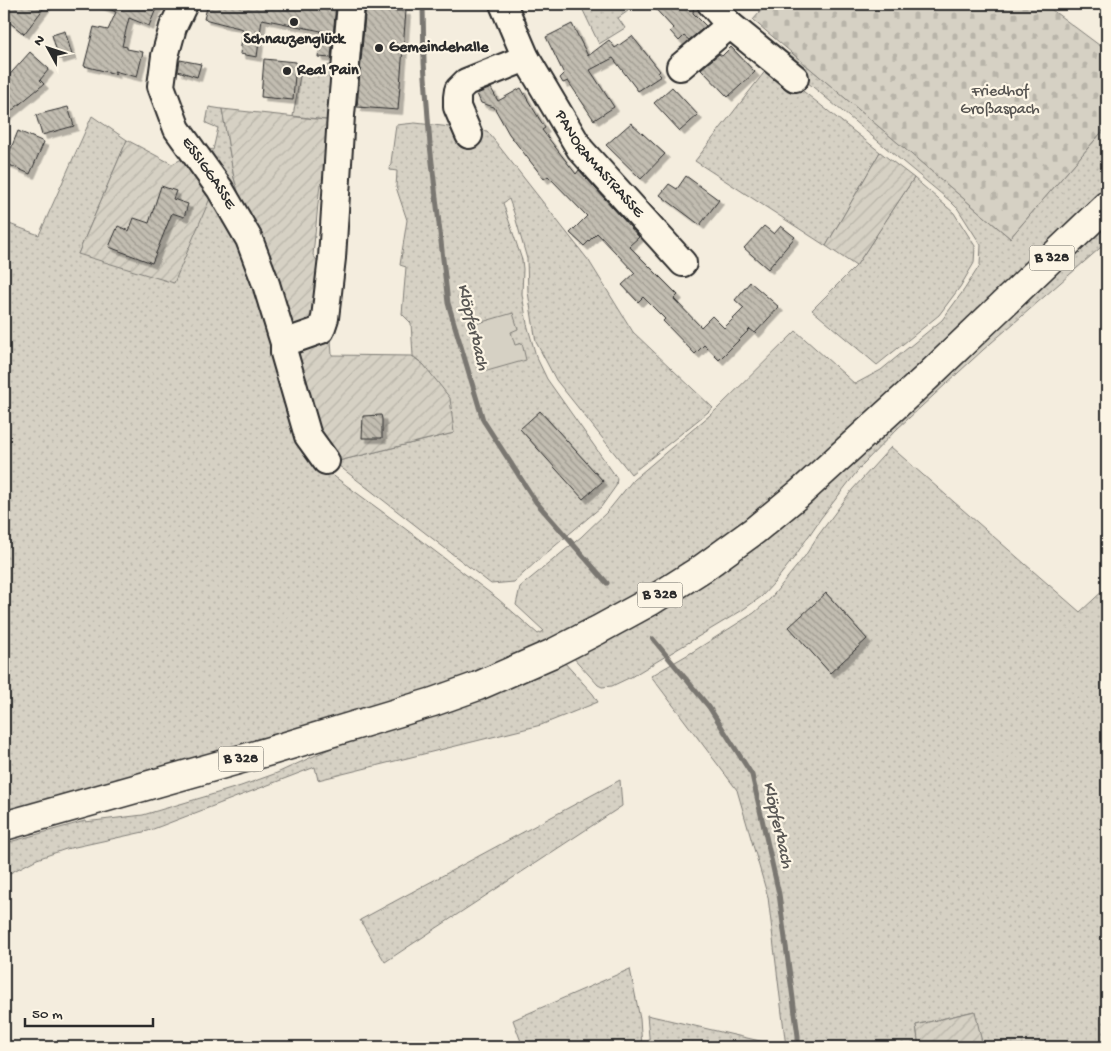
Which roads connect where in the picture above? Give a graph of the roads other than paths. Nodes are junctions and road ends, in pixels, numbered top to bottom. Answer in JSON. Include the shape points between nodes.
{"nodes":[{"id":1,"x":184,"y":4,"type":"edge"},
{"id":2,"x":351,"y":4,"type":"edge"},
{"id":3,"x":503,"y":4,"type":"edge"},
{"id":4,"x":711,"y":4,"type":"edge"},
{"id":5,"x":730,"y":26,"type":"junction"},
{"id":6,"x":526,"y":58,"type":"junction"},
{"id":7,"x":680,"y":67,"type":"dead end"},
{"id":8,"x":794,"y":78,"type":"dead end"},
{"id":9,"x":470,"y":136,"type":"dead end"},
{"id":10,"x":1107,"y":205,"type":"edge"},
{"id":11,"x":683,"y":263,"type":"dead end"},
{"id":12,"x":284,"y":343,"type":"junction"},
{"id":13,"x":326,"y":461,"type":"dead end"},
{"id":14,"x":4,"y":826,"type":"edge"}],
"edges":[{"from":1,"to":12,"type":"street","name":"ESSIGGASSE","via":[[171,34],[161,86],[177,129],[220,189],[249,239]]},
{"from":2,"to":12,"type":"street","via":[[325,318],[321,330]]},
{"from":3,"to":6,"type":"street","name":"PANORAMASTRASSE"},
{"from":4,"to":5,"type":"street"},
{"from":5,"to":7,"type":"street"},
{"from":5,"to":8,"type":"street"},
{"from":6,"to":9,"type":"street","via":[[466,82],[458,90],[458,107]]},
{"from":6,"to":11,"type":"street","name":"PANORAMASTRASSE","via":[[580,149]]},
{"from":10,"to":14,"type":"main road","number":"B 328","via":[[800,493],[754,531],[651,601],[551,654],[433,702]]},
{"from":12,"to":13,"type":"street","name":"ESSIGGASSE","via":[[308,436]]}]}
